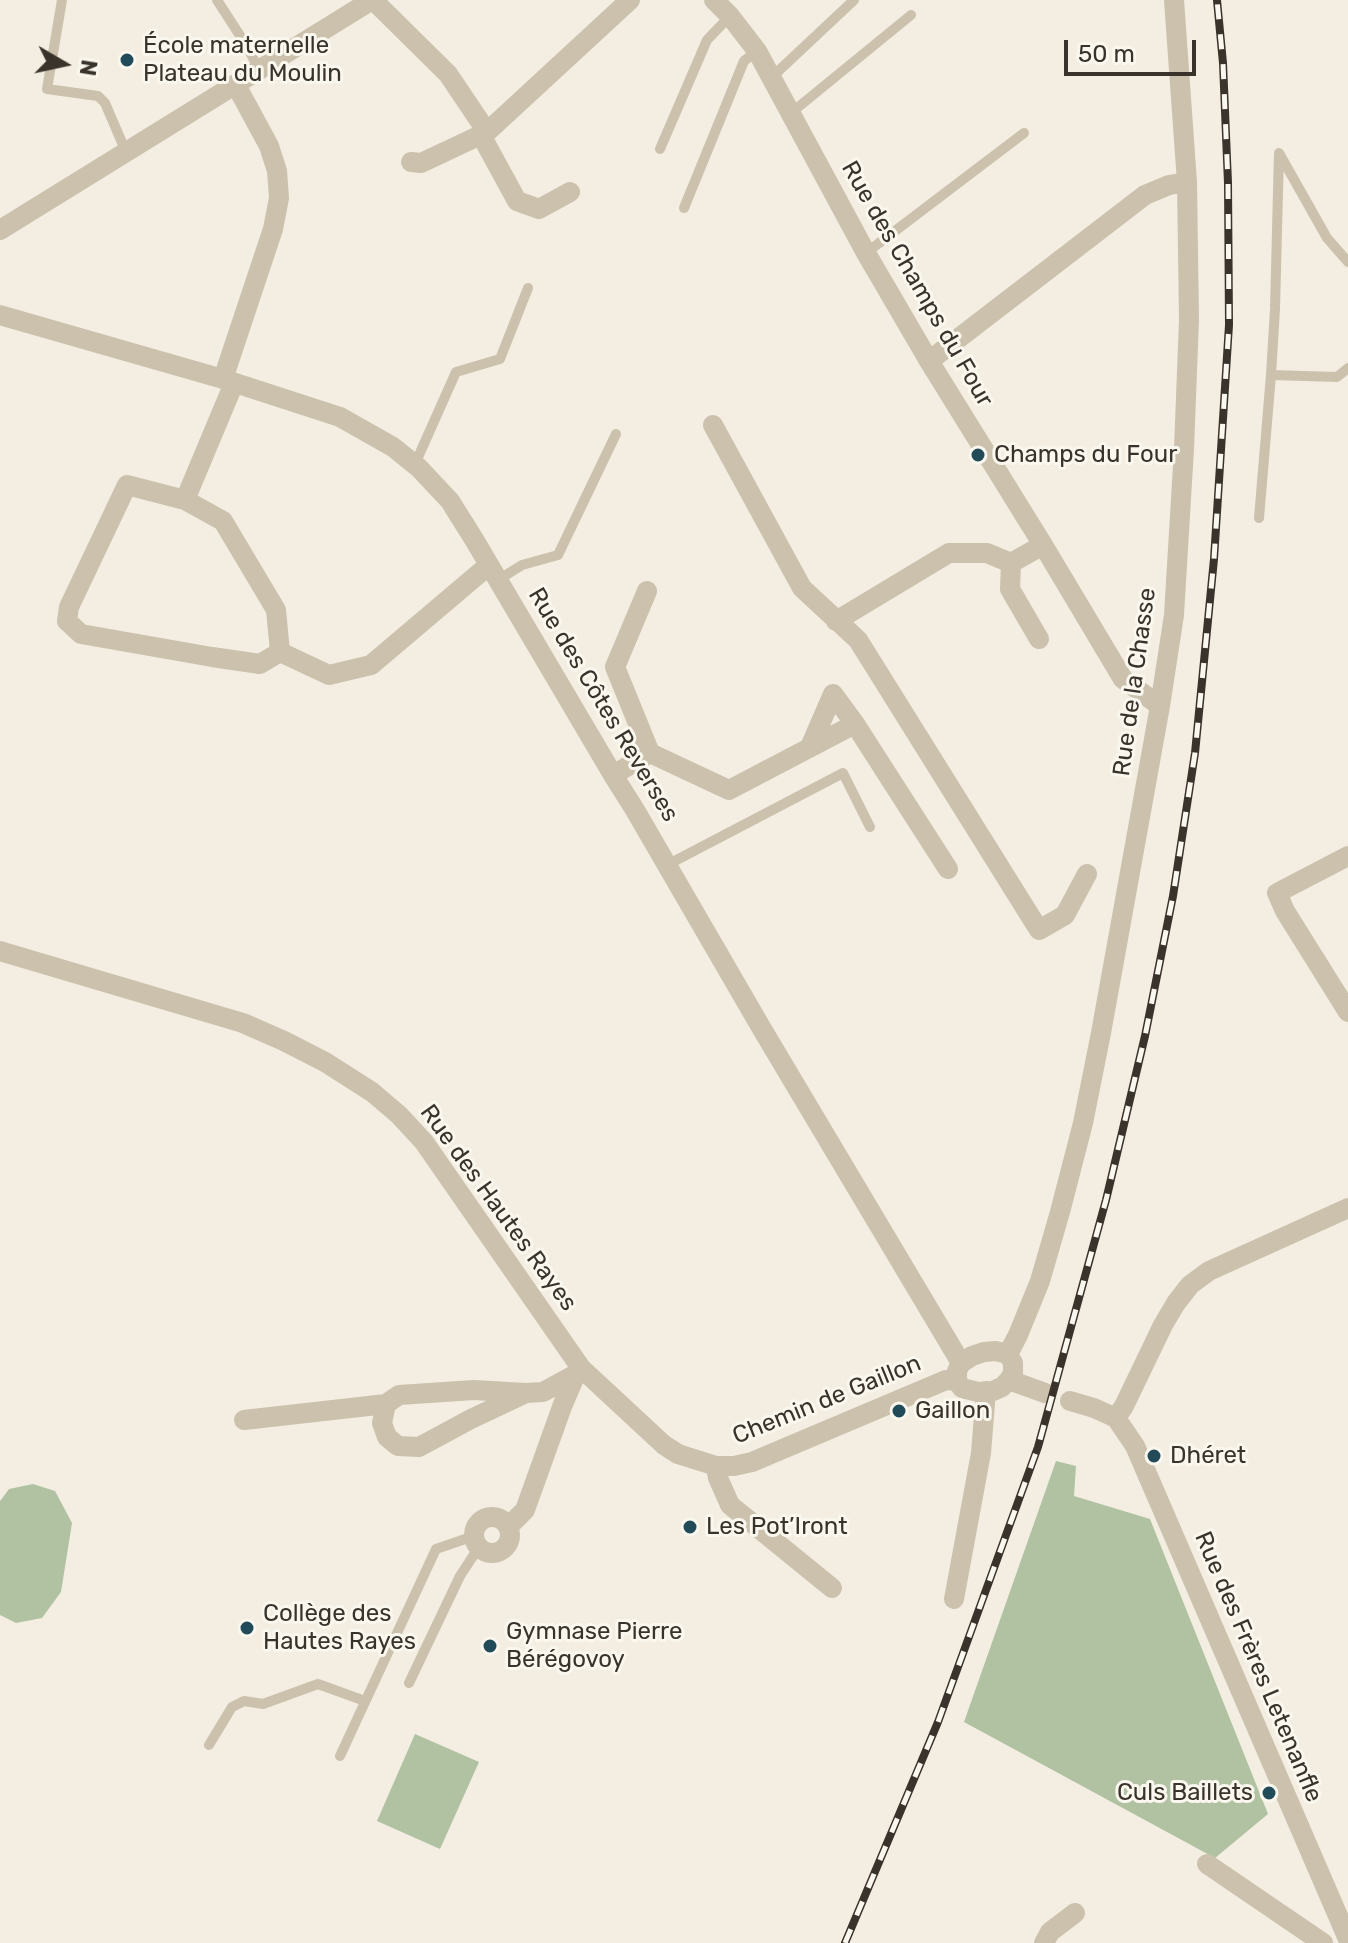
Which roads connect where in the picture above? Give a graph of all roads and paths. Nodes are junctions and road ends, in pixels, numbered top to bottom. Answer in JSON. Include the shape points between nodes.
{"nodes":[{"id":1,"x":62,"y":0,"type":"edge"},
{"id":2,"x":217,"y":0,"type":"edge"},
{"id":3,"x":372,"y":0,"type":"edge"},
{"id":4,"x":630,"y":0,"type":"edge"},
{"id":5,"x":714,"y":0,"type":"edge"},
{"id":6,"x":854,"y":0,"type":"edge"},
{"id":7,"x":1174,"y":0,"type":"edge"},
{"id":8,"x":911,"y":15,"type":"dead end"},
{"id":9,"x":730,"y":16,"type":"junction"},
{"id":10,"x":757,"y":51,"type":"junction"},
{"id":11,"x":259,"y":70,"type":"junction"},
{"id":12,"x":772,"y":77,"type":"junction"},
{"id":13,"x":236,"y":85,"type":"junction"},
{"id":14,"x":791,"y":113,"type":"junction"},
{"id":15,"x":1024,"y":133,"type":"dead end"},
{"id":16,"x":484,"y":134,"type":"junction"},
{"id":17,"x":660,"y":149,"type":"dead end"},
{"id":18,"x":126,"y":152,"type":"junction"},
{"id":19,"x":411,"y":162,"type":"dead end"},
{"id":20,"x":1187,"y":182,"type":"junction"},
{"id":21,"x":570,"y":192,"type":"dead end"},
{"id":22,"x":684,"y":208,"type":"dead end"},
{"id":23,"x":0,"y":230,"type":"edge"},
{"id":24,"x":866,"y":253,"type":"junction"},
{"id":25,"x":1348,"y":262,"type":"edge"},
{"id":26,"x":528,"y":288,"type":"dead end"},
{"id":27,"x":0,"y":315,"type":"edge"},
{"id":28,"x":929,"y":361,"type":"junction"},
{"id":29,"x":1348,"y":368,"type":"edge"},
{"id":30,"x":1271,"y":375,"type":"junction"},
{"id":31,"x":229,"y":381,"type":"junction"},
{"id":32,"x":713,"y":425,"type":"dead end"},
{"id":33,"x":616,"y":434,"type":"dead end"},
{"id":34,"x":415,"y":464,"type":"junction"},
{"id":35,"x":185,"y":500,"type":"junction"},
{"id":36,"x":1259,"y":518,"type":"dead end"},
{"id":37,"x":1043,"y":545,"type":"junction"},
{"id":38,"x":1011,"y":563,"type":"junction"},
{"id":39,"x":494,"y":573,"type":"junction"},
{"id":40,"x":647,"y":591,"type":"dead end"},
{"id":41,"x":836,"y":621,"type":"junction"},
{"id":42,"x":1039,"y":639,"type":"dead end"},
{"id":43,"x":280,"y":652,"type":"junction"},
{"id":44,"x":1160,"y":706,"type":"junction"},
{"id":45,"x":855,"y":724,"type":"junction"},
{"id":46,"x":810,"y":747,"type":"junction"},
{"id":47,"x":650,"y":753,"type":"junction"},
{"id":48,"x":613,"y":775,"type":"junction"},
{"id":49,"x":870,"y":827,"type":"dead end"},
{"id":50,"x":1348,"y":856,"type":"edge"},
{"id":51,"x":667,"y":865,"type":"junction"},
{"id":52,"x":948,"y":869,"type":"dead end"},
{"id":53,"x":1087,"y":874,"type":"dead end"},
{"id":54,"x":0,"y":951,"type":"edge"},
{"id":55,"x":1348,"y":1012,"type":"edge"},
{"id":56,"x":1348,"y":1208,"type":"edge"},
{"id":57,"x":1008,"y":1354,"type":"junction"},
{"id":58,"x":579,"y":1371,"type":"junction"},
{"id":59,"x":959,"y":1372,"type":"junction"},
{"id":60,"x":1009,"y":1380,"type":"junction"},
{"id":61,"x":986,"y":1391,"type":"junction"},
{"id":62,"x":526,"y":1393,"type":"junction"},
{"id":63,"x":1045,"y":1393,"type":"dead end"},
{"id":64,"x":1070,"y":1401,"type":"dead end"},
{"id":65,"x":386,"y":1404,"type":"junction"},
{"id":66,"x":1116,"y":1418,"type":"junction"},
{"id":67,"x":244,"y":1420,"type":"dead end"},
{"id":68,"x":716,"y":1466,"type":"junction"},
{"id":69,"x":476,"y":1542,"type":"junction"},
{"id":70,"x":832,"y":1588,"type":"dead end"},
{"id":71,"x":954,"y":1599,"type":"dead end"},
{"id":72,"x":409,"y":1683,"type":"dead end"},
{"id":73,"x":365,"y":1701,"type":"junction"},
{"id":74,"x":209,"y":1745,"type":"dead end"},
{"id":75,"x":340,"y":1756,"type":"dead end"},
{"id":76,"x":1207,"y":1864,"type":"dead end"},
{"id":77,"x":1075,"y":1913,"type":"dead end"},
{"id":78,"x":1348,"y":1942,"type":"edge"},
{"id":79,"x":1044,"y":1943,"type":"edge"},
{"id":80,"x":1323,"y":1943,"type":"edge"}],
"edges":[{"from":1,"to":18,"type":"lane","via":[[47,89],[98,96]]},
{"from":2,"to":11,"type":"lane"},
{"from":3,"to":11,"type":"street"},
{"from":3,"to":16,"type":"street","via":[[448,74]]},
{"from":4,"to":16,"type":"street"},
{"from":5,"to":9,"type":"street","name":"Rue des Champs du Four"},
{"from":6,"to":12,"type":"lane"},
{"from":7,"to":20,"type":"street","name":"Rue de la Chasse"},
{"from":8,"to":14,"type":"lane"},
{"from":9,"to":10,"type":"street","name":"Rue des Champs du Four"},
{"from":9,"to":17,"type":"lane","via":[[707,40]]},
{"from":10,"to":12,"type":"street","name":"Rue des Champs du Four"},
{"from":10,"to":22,"type":"lane","via":[[744,61]]},
{"from":11,"to":13,"type":"street"},
{"from":12,"to":14,"type":"street","name":"Rue des Champs du Four"},
{"from":13,"to":18,"type":"street"},
{"from":13,"to":31,"type":"street","via":[[269,146],[279,198]]},
{"from":14,"to":24,"type":"street","name":"Rue des Champs du Four"},
{"from":15,"to":24,"type":"lane"},
{"from":16,"to":19,"type":"street","via":[[421,163]]},
{"from":16,"to":21,"type":"street","via":[[517,201],[539,209]]},
{"from":18,"to":23,"type":"street"},
{"from":20,"to":28,"type":"street","via":[[1145,195]]},
{"from":20,"to":44,"type":"street","name":"Rue de la Chasse","via":[[1184,449],[1174,615]]},
{"from":24,"to":28,"type":"street","name":"Rue des Champs du Four"},
{"from":25,"to":30,"type":"lane","via":[[1327,238],[1279,153]]},
{"from":26,"to":34,"type":"lane","via":[[500,359],[456,372]]},
{"from":27,"to":31,"type":"street","name":"Rue des Côtes Reverses"},
{"from":28,"to":37,"type":"street","name":"Rue des Champs du Four"},
{"from":29,"to":30,"type":"lane","via":[[1337,377]]},
{"from":30,"to":36,"type":"lane"},
{"from":31,"to":34,"type":"street","name":"Rue des Côtes Reverses","via":[[340,417]]},
{"from":31,"to":35,"type":"street"},
{"from":32,"to":41,"type":"street","via":[[802,588]]},
{"from":33,"to":39,"type":"lane","via":[[558,555]]},
{"from":34,"to":39,"type":"street","name":"Rue des Côtes Reverses","via":[[450,501]]},
{"from":35,"to":43,"type":"street","via":[[223,521],[276,610]]},
{"from":35,"to":43,"type":"street","via":[[127,485],[67,621],[81,634],[260,664]]},
{"from":37,"to":38,"type":"street"},
{"from":37,"to":44,"type":"street","name":"Rue des Champs du Four","via":[[1123,679]]},
{"from":38,"to":41,"type":"street","via":[[987,553],[949,553]]},
{"from":38,"to":42,"type":"street","via":[[1010,589]]},
{"from":39,"to":43,"type":"street","via":[[371,665],[329,675]]},
{"from":39,"to":48,"type":"street","name":"Rue des Côtes Reverses"},
{"from":40,"to":47,"type":"street","via":[[615,667]]},
{"from":41,"to":53,"type":"street","via":[[858,640],[1039,930],[1065,915]]},
{"from":44,"to":57,"type":"street","name":"Rue de la Chasse","via":[[1083,1123],[1040,1281]]},
{"from":45,"to":46,"type":"street"},
{"from":45,"to":46,"type":"street","via":[[833,694]]},
{"from":45,"to":52,"type":"street"},
{"from":46,"to":47,"type":"street","via":[[729,790]]},
{"from":47,"to":48,"type":"street"},
{"from":48,"to":51,"type":"street","name":"Rue des Côtes Reverses"},
{"from":49,"to":51,"type":"lane","via":[[843,773]]},
{"from":50,"to":55,"type":"street","via":[[1277,893]]},
{"from":51,"to":59,"type":"street","name":"Rue des Côtes Reverses"},
{"from":54,"to":58,"type":"street","name":"Rue des Hautes Rayes","via":[[243,1023],[325,1062],[372,1092],[424,1142]]},
{"from":56,"to":66,"type":"street","via":[[1209,1271],[1190,1285],[1163,1325]]},
{"from":57,"to":59,"type":"street","via":[[972,1356]]},
{"from":57,"to":60,"type":"street","via":[[1013,1363]]},
{"from":58,"to":62,"type":"street","via":[[543,1392]]},
{"from":58,"to":68,"type":"street","name":"Rue des Hautes Rayes","via":[[664,1445]]},
{"from":58,"to":69,"type":"street","via":[[525,1510],[509,1526],[511,1538],[505,1548],[489,1553]]},
{"from":59,"to":61,"type":"street","via":[[962,1388]]},
{"from":59,"to":68,"type":"street","name":"Chemin de Gaillon","via":[[752,1462]]},
{"from":60,"to":61,"type":"street"},
{"from":60,"to":63,"type":"street"},
{"from":61,"to":71,"type":"street","via":[[981,1453]]},
{"from":62,"to":65,"type":"street","via":[[399,1395]]},
{"from":62,"to":65,"type":"street","via":[[419,1447],[398,1446],[387,1437],[382,1423]]},
{"from":64,"to":66,"type":"street"},
{"from":65,"to":67,"type":"street"},
{"from":66,"to":78,"type":"street","name":"Rue des Frères Letenanfle","via":[[1135,1446]]},
{"from":68,"to":70,"type":"street","via":[[730,1505]]},
{"from":69,"to":72,"type":"lane"},
{"from":69,"to":73,"type":"lane","via":[[436,1549]]},
{"from":73,"to":74,"type":"lane","via":[[318,1684],[263,1704],[244,1701],[232,1707]]},
{"from":73,"to":75,"type":"lane"},
{"from":76,"to":80,"type":"street"},
{"from":77,"to":79,"type":"street"}]}
